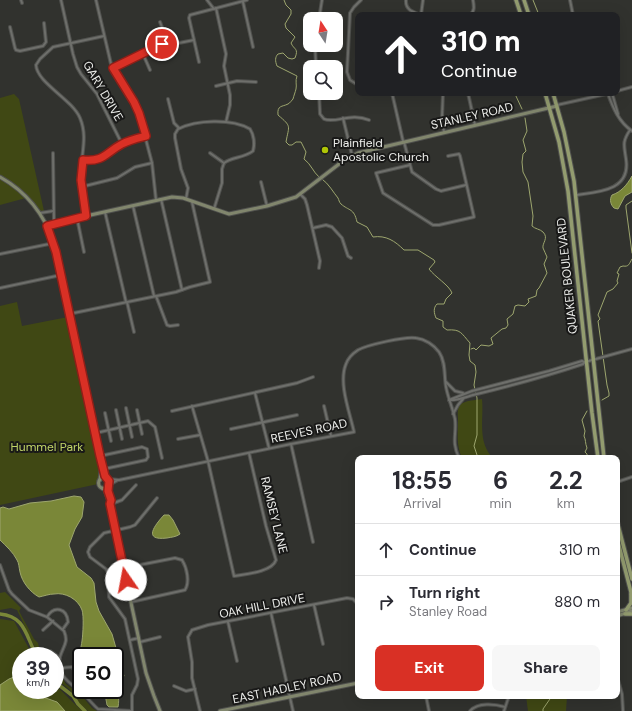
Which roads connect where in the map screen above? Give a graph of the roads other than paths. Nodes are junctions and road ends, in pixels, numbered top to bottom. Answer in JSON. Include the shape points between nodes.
{"nodes":[{"id":1,"x":21,"y":0,"type":"edge"},
{"id":2,"x":61,"y":0,"type":"edge"},
{"id":3,"x":96,"y":0,"type":"edge"},
{"id":4,"x":207,"y":0,"type":"edge"},
{"id":5,"x":247,"y":0,"type":"edge"},
{"id":6,"x":322,"y":0,"type":"edge"},
{"id":7,"x":361,"y":0,"type":"edge"},
{"id":8,"x":406,"y":0,"type":"edge"},
{"id":9,"x":423,"y":0,"type":"edge"},
{"id":10,"x":473,"y":0,"type":"edge"},
{"id":11,"x":516,"y":0,"type":"edge"},
{"id":12,"x":524,"y":0,"type":"edge"},
{"id":13,"x":570,"y":0,"type":"edge"},
{"id":14,"x":243,"y":2,"type":"junction"},
{"id":15,"x":22,"y":3,"type":"dead end"},
{"id":16,"x":215,"y":8,"type":"junction"},
{"id":17,"x":320,"y":12,"type":"edge"},
{"id":18,"x":414,"y":12,"type":"edge"},
{"id":19,"x":421,"y":12,"type":"edge"},
{"id":20,"x":473,"y":12,"type":"edge"},
{"id":21,"x":520,"y":12,"type":"edge"},
{"id":22,"x":528,"y":12,"type":"edge"},
{"id":23,"x":572,"y":12,"type":"edge"},
{"id":24,"x":160,"y":22,"type":"dead end"},
{"id":25,"x":44,"y":23,"type":"dead end"},
{"id":26,"x":10,"y":28,"type":"dead end"},
{"id":27,"x":104,"y":36,"type":"junction"},
{"id":28,"x":194,"y":40,"type":"junction"},
{"id":29,"x":71,"y":43,"type":"junction"},
{"id":30,"x":167,"y":43,"type":"junction"},
{"id":31,"x":43,"y":46,"type":"junction"},
{"id":32,"x":254,"y":47,"type":"dead end"},
{"id":33,"x":47,"y":51,"type":"junction"},
{"id":34,"x":143,"y":54,"type":"junction"},
{"id":35,"x":199,"y":62,"type":"dead end"},
{"id":36,"x":113,"y":68,"type":"junction"},
{"id":37,"x":150,"y":70,"type":"dead end"},
{"id":38,"x":256,"y":82,"type":"dead end"},
{"id":39,"x":228,"y":83,"type":"junction"},
{"id":40,"x":355,"y":83,"type":"edge"},
{"id":41,"x":216,"y":86,"type":"dead end"},
{"id":42,"x":632,"y":87,"type":"edge"},
{"id":43,"x":620,"y":90,"type":"edge"},
{"id":44,"x":393,"y":96,"type":"edge"},
{"id":45,"x":443,"y":96,"type":"edge"},
{"id":46,"x":469,"y":96,"type":"edge"},
{"id":47,"x":546,"y":96,"type":"edge"},
{"id":48,"x":554,"y":96,"type":"edge"},
{"id":49,"x":599,"y":96,"type":"edge"},
{"id":50,"x":608,"y":96,"type":"edge"},
{"id":51,"x":613,"y":96,"type":"edge"},
{"id":52,"x":168,"y":98,"type":"dead end"},
{"id":53,"x":320,"y":100,"type":"edge"},
{"id":54,"x":557,"y":106,"type":"junction"},
{"id":55,"x":550,"y":108,"type":"junction"},
{"id":56,"x":343,"y":118,"type":"junction"},
{"id":57,"x":619,"y":118,"type":"junction"},
{"id":58,"x":368,"y":120,"type":"dead end"},
{"id":59,"x":226,"y":122,"type":"junction"},
{"id":60,"x":475,"y":125,"type":"junction"},
{"id":61,"x":179,"y":128,"type":"junction"},
{"id":62,"x":631,"y":130,"type":"edge"},
{"id":63,"x":444,"y":132,"type":"junction"},
{"id":64,"x":146,"y":136,"type":"junction"},
{"id":65,"x":404,"y":141,"type":"junction"},
{"id":66,"x":122,"y":144,"type":"junction"},
{"id":67,"x":210,"y":152,"type":"dead end"},
{"id":68,"x":52,"y":153,"type":"dead end"},
{"id":69,"x":352,"y":156,"type":"junction"},
{"id":70,"x":448,"y":156,"type":"dead end"},
{"id":71,"x":83,"y":160,"type":"junction"},
{"id":72,"x":152,"y":163,"type":"junction"},
{"id":73,"x":224,"y":163,"type":"junction"},
{"id":74,"x":410,"y":165,"type":"junction"},
{"id":75,"x":0,"y":177,"type":"edge"},
{"id":76,"x":261,"y":182,"type":"dead end"},
{"id":77,"x":466,"y":185,"type":"junction"},
{"id":78,"x":81,"y":187,"type":"junction"},
{"id":79,"x":300,"y":194,"type":"junction"},
{"id":80,"x":576,"y":195,"type":"junction"},
{"id":81,"x":161,"y":199,"type":"junction"},
{"id":82,"x":186,"y":199,"type":"junction"},
{"id":83,"x":156,"y":200,"type":"junction"},
{"id":84,"x":192,"y":202,"type":"junction"},
{"id":85,"x":133,"y":206,"type":"junction"},
{"id":86,"x":267,"y":206,"type":"junction"},
{"id":87,"x":214,"y":209,"type":"junction"},
{"id":88,"x":54,"y":211,"type":"junction"},
{"id":89,"x":105,"y":212,"type":"junction"},
{"id":90,"x":40,"y":213,"type":"junction"},
{"id":91,"x":86,"y":216,"type":"junction"},
{"id":92,"x":77,"y":218,"type":"junction"},
{"id":93,"x":54,"y":223,"type":"junction"},
{"id":94,"x":47,"y":226,"type":"junction"},
{"id":95,"x":312,"y":228,"type":"junction"},
{"id":96,"x":54,"y":243,"type":"junction"},
{"id":97,"x":84,"y":252,"type":"dead end"},
{"id":98,"x":0,"y":254,"type":"edge"},
{"id":99,"x":350,"y":258,"type":"dead end"},
{"id":100,"x":319,"y":268,"type":"dead end"},
{"id":101,"x":61,"y":275,"type":"junction"},
{"id":102,"x":0,"y":288,"type":"edge"},
{"id":103,"x":182,"y":290,"type":"junction"},
{"id":104,"x":155,"y":296,"type":"junction"},
{"id":105,"x":127,"y":302,"type":"junction"},
{"id":106,"x":69,"y":314,"type":"junction"},
{"id":107,"x":178,"y":325,"type":"dead end"},
{"id":108,"x":134,"y":332,"type":"dead end"},
{"id":109,"x":632,"y":349,"type":"edge"},
{"id":110,"x":632,"y":353,"type":"edge"},
{"id":111,"x":594,"y":360,"type":"junction"},
{"id":112,"x":585,"y":362,"type":"junction"},
{"id":113,"x":313,"y":377,"type":"dead end"},
{"id":114,"x":446,"y":381,"type":"junction"},
{"id":115,"x":255,"y":392,"type":"junction"},
{"id":116,"x":466,"y":393,"type":"junction"},
{"id":117,"x":465,"y":398,"type":"junction"},
{"id":118,"x":449,"y":400,"type":"junction"},
{"id":119,"x":192,"y":406,"type":"junction"},
{"id":120,"x":324,"y":406,"type":"dead end"},
{"id":121,"x":126,"y":408,"type":"dead end"},
{"id":122,"x":116,"y":410,"type":"dead end"},
{"id":123,"x":137,"y":410,"type":"dead end"},
{"id":124,"x":172,"y":411,"type":"dead end"},
{"id":125,"x":106,"y":413,"type":"dead end"},
{"id":126,"x":454,"y":414,"type":"junction"},
{"id":127,"x":297,"y":415,"type":"dead end"},
{"id":128,"x":140,"y":422,"type":"junction"},
{"id":129,"x":263,"y":422,"type":"junction"},
{"id":130,"x":130,"y":425,"type":"junction"},
{"id":131,"x":119,"y":428,"type":"junction"},
{"id":132,"x":231,"y":428,"type":"dead end"},
{"id":133,"x":109,"y":430,"type":"junction"},
{"id":134,"x":95,"y":434,"type":"junction"},
{"id":135,"x":142,"y":434,"type":"dead end"},
{"id":136,"x":200,"y":435,"type":"junction"},
{"id":137,"x":132,"y":436,"type":"dead end"},
{"id":138,"x":331,"y":436,"type":"junction"},
{"id":139,"x":122,"y":439,"type":"dead end"},
{"id":140,"x":178,"y":439,"type":"dead end"},
{"id":141,"x":111,"y":441,"type":"dead end"},
{"id":142,"x":291,"y":444,"type":"junction"},
{"id":143,"x":269,"y":448,"type":"junction"},
{"id":144,"x":249,"y":452,"type":"junction"},
{"id":145,"x":457,"y":455,"type":"edge"},
{"id":146,"x":598,"y":455,"type":"edge"},
{"id":147,"x":604,"y":455,"type":"edge"},
{"id":148,"x":100,"y":456,"type":"junction"},
{"id":149,"x":162,"y":458,"type":"dead end"},
{"id":150,"x":208,"y":461,"type":"junction"},
{"id":151,"x":104,"y":469,"type":"junction"},
{"id":152,"x":632,"y":477,"type":"edge"},
{"id":153,"x":108,"y":479,"type":"junction"},
{"id":154,"x":100,"y":480,"type":"junction"},
{"id":155,"x":119,"y":480,"type":"junction"},
{"id":156,"x":620,"y":481,"type":"edge"},
{"id":157,"x":136,"y":485,"type":"dead end"},
{"id":158,"x":108,"y":486,"type":"junction"},
{"id":159,"x":102,"y":488,"type":"junction"},
{"id":160,"x":157,"y":498,"type":"dead end"},
{"id":161,"x":110,"y":504,"type":"junction"},
{"id":162,"x":116,"y":530,"type":"junction"},
{"id":163,"x":620,"y":533,"type":"edge"},
{"id":164,"x":313,"y":542,"type":"dead end"},
{"id":165,"x":620,"y":550,"type":"edge"},
{"id":166,"x":0,"y":565,"type":"edge"},
{"id":167,"x":124,"y":568,"type":"junction"},
{"id":168,"x":632,"y":579,"type":"edge"},
{"id":169,"x":630,"y":589,"type":"junction"},
{"id":170,"x":632,"y":596,"type":"edge"},
{"id":171,"x":355,"y":600,"type":"edge"},
{"id":172,"x":131,"y":602,"type":"junction"},
{"id":173,"x":314,"y":605,"type":"junction"},
{"id":174,"x":632,"y":608,"type":"edge"},
{"id":175,"x":620,"y":612,"type":"edge"},
{"id":176,"x":625,"y":612,"type":"junction"},
{"id":177,"x":271,"y":613,"type":"junction"},
{"id":178,"x":632,"y":613,"type":"edge"},
{"id":179,"x":620,"y":614,"type":"edge"},
{"id":180,"x":47,"y":617,"type":"junction"},
{"id":181,"x":53,"y":621,"type":"junction"},
{"id":182,"x":228,"y":622,"type":"junction"},
{"id":183,"x":63,"y":629,"type":"junction"},
{"id":184,"x":43,"y":630,"type":"dead end"},
{"id":185,"x":160,"y":637,"type":"dead end"},
{"id":186,"x":130,"y":640,"type":"junction"},
{"id":187,"x":139,"y":640,"type":"junction"},
{"id":188,"x":323,"y":644,"type":"dead end"},
{"id":189,"x":64,"y":648,"type":"edge"},
{"id":190,"x":237,"y":662,"type":"dead end"},
{"id":191,"x":64,"y":676,"type":"edge"},
{"id":192,"x":355,"y":684,"type":"edge"},
{"id":193,"x":72,"y":686,"type":"edge"},
{"id":194,"x":174,"y":686,"type":"dead end"},
{"id":195,"x":620,"y":687,"type":"edge"},
{"id":196,"x":195,"y":689,"type":"junction"},
{"id":197,"x":290,"y":697,"type":"junction"},
{"id":198,"x":88,"y":699,"type":"edge"},
{"id":199,"x":427,"y":699,"type":"edge"},
{"id":200,"x":508,"y":699,"type":"edge"},
{"id":201,"x":505,"y":707,"type":"junction"},
{"id":202,"x":133,"y":711,"type":"edge"},
{"id":203,"x":162,"y":711,"type":"edge"},
{"id":204,"x":200,"y":711,"type":"edge"},
{"id":205,"x":220,"y":711,"type":"edge"},
{"id":206,"x":294,"y":711,"type":"edge"},
{"id":207,"x":429,"y":711,"type":"edge"},
{"id":208,"x":470,"y":711,"type":"edge"},
{"id":209,"x":504,"y":711,"type":"edge"},
{"id":210,"x":623,"y":711,"type":"edge"}],
"edges":[{"from":1,"to":15,"type":"street"},
{"from":2,"to":29,"type":"street","name":"GARY DRIVE"},
{"from":3,"to":27,"type":"street"},
{"from":4,"to":16,"type":"street"},
{"from":5,"to":14,"type":"street"},
{"from":6,"to":17,"type":"street"},
{"from":7,"to":40,"type":"street","via":[[350,13],[346,70],[350,80]]},
{"from":8,"to":18,"type":"street","via":[[407,8]]},
{"from":9,"to":19,"type":"street"},
{"from":10,"to":20,"type":"street"},
{"from":11,"to":21,"type":"main road"},
{"from":12,"to":22,"type":"main road"},
{"from":13,"to":23,"type":"street"},
{"from":14,"to":16,"type":"street"},
{"from":14,"to":32,"type":"street"},
{"from":16,"to":28,"type":"street","via":[[189,16]]},
{"from":16,"to":39,"type":"street","via":[[226,54],[224,66]]},
{"from":24,"to":30,"type":"street"},
{"from":25,"to":31,"type":"street","via":[[46,42]]},
{"from":26,"to":31,"type":"street","via":[[16,50]]},
{"from":27,"to":29,"type":"street"},
{"from":27,"to":36,"type":"street"},
{"from":28,"to":30,"type":"street"},
{"from":28,"to":35,"type":"street"},
{"from":29,"to":33,"type":"street","via":[[52,47]]},
{"from":29,"to":66,"type":"street","name":"GARY DRIVE","via":[[79,70],[97,94]]},
{"from":30,"to":34,"type":"street"},
{"from":31,"to":33,"type":"street"},
{"from":33,"to":71,"type":"street","via":[[37,62],[37,72],[78,115],[84,132]]},
{"from":34,"to":36,"type":"street"},
{"from":34,"to":37,"type":"street"},
{"from":36,"to":64,"type":"street","via":[[134,102]]},
{"from":38,"to":39,"type":"street"},
{"from":39,"to":41,"type":"street"},
{"from":39,"to":59,"type":"street","via":[[230,102]]},
{"from":42,"to":43,"type":"street"},
{"from":44,"to":65,"type":"street"},
{"from":45,"to":63,"type":"street"},
{"from":46,"to":60,"type":"street"},
{"from":47,"to":55,"type":"main road","name":"QUAKER BOULEVARD"},
{"from":48,"to":54,"type":"main road","name":"QUAKER BOULEVARD"},
{"from":49,"to":54,"type":"street","name":"STANLEY ROAD"},
{"from":50,"to":57,"type":"street"},
{"from":51,"to":57,"type":"street"},
{"from":52,"to":61,"type":"street","via":[[174,123]]},
{"from":53,"to":56,"type":"street","via":[[322,118],[329,121]]},
{"from":54,"to":55,"type":"street","name":"STANLEY ROAD"},
{"from":54,"to":80,"type":"main road","name":"QUAKER BOULEVARD","via":[[571,160]]},
{"from":55,"to":60,"type":"street","name":"STANLEY ROAD"},
{"from":55,"to":112,"type":"main road","name":"QUAKER BOULEVARD","via":[[566,178]]},
{"from":56,"to":58,"type":"street","via":[[356,116]]},
{"from":56,"to":69,"type":"street"},
{"from":57,"to":62,"type":"street"},
{"from":59,"to":61,"type":"street","via":[[205,122]]},
{"from":59,"to":73,"type":"street","via":[[250,129],[254,145],[251,153]]},
{"from":60,"to":63,"type":"street","name":"STANLEY ROAD"},
{"from":61,"to":82,"type":"street","via":[[175,138],[182,173],[188,188]]},
{"from":62,"to":80,"type":"street","via":[[623,144],[626,167],[619,183],[608,190]]},
{"from":63,"to":65,"type":"street","name":"STANLEY ROAD"},
{"from":64,"to":66,"type":"street"},
{"from":64,"to":72,"type":"street"},
{"from":65,"to":69,"type":"street","name":"STANLEY ROAD"},
{"from":65,"to":74,"type":"street"},
{"from":66,"to":71,"type":"street","via":[[101,159]]},
{"from":67,"to":73,"type":"street"},
{"from":68,"to":88,"type":"street"},
{"from":69,"to":79,"type":"street","name":"STANLEY ROAD"},
{"from":70,"to":77,"type":"street","via":[[459,154]]},
{"from":71,"to":78,"type":"street"},
{"from":72,"to":78,"type":"street","via":[[135,168],[117,178]]},
{"from":72,"to":83,"type":"street"},
{"from":73,"to":87,"type":"street","via":[[222,183]]},
{"from":74,"to":77,"type":"street","via":[[413,174],[438,190],[444,191]]},
{"from":74,"to":77,"type":"street","via":[[376,174],[383,192],[431,225],[474,216]]},
{"from":75,"to":90,"type":"street","via":[[22,192]]},
{"from":76,"to":86,"type":"street"},
{"from":78,"to":91,"type":"street"},
{"from":79,"to":86,"type":"street","name":"STANLEY ROAD"},
{"from":79,"to":95,"type":"street","via":[[306,202]]},
{"from":80,"to":111,"type":"main road","name":"QUAKER BOULEVARD"},
{"from":81,"to":82,"type":"street","name":"STANLEY ROAD"},
{"from":81,"to":83,"type":"street","name":"STANLEY ROAD"},
{"from":81,"to":103,"type":"street"},
{"from":82,"to":84,"type":"street","name":"STANLEY ROAD"},
{"from":83,"to":85,"type":"street","name":"STANLEY ROAD"},
{"from":84,"to":87,"type":"street","name":"STANLEY ROAD"},
{"from":84,"to":103,"type":"street","via":[[210,282]]},
{"from":85,"to":89,"type":"street","name":"STANLEY ROAD"},
{"from":85,"to":104,"type":"street"},
{"from":86,"to":87,"type":"street","name":"STANLEY ROAD","via":[[229,214]]},
{"from":88,"to":90,"type":"street"},
{"from":88,"to":93,"type":"street"},
{"from":89,"to":91,"type":"street","name":"STANLEY ROAD"},
{"from":89,"to":105,"type":"street"},
{"from":90,"to":94,"type":"street"},
{"from":91,"to":92,"type":"street","name":"STANLEY ROAD"},
{"from":92,"to":93,"type":"street","name":"STANLEY ROAD"},
{"from":92,"to":97,"type":"street"},
{"from":93,"to":94,"type":"street","name":"STANLEY ROAD"},
{"from":94,"to":96,"type":"street"},
{"from":95,"to":99,"type":"street","via":[[326,225],[332,227],[344,241]]},
{"from":95,"to":100,"type":"street","via":[[320,261]]},
{"from":96,"to":98,"type":"street"},
{"from":96,"to":101,"type":"street"},
{"from":101,"to":102,"type":"street"},
{"from":101,"to":106,"type":"street"},
{"from":103,"to":104,"type":"street"},
{"from":104,"to":105,"type":"street"},
{"from":104,"to":107,"type":"street","via":[[167,325]]},
{"from":105,"to":106,"type":"street"},
{"from":105,"to":108,"type":"street"},
{"from":106,"to":134,"type":"street"},
{"from":109,"to":110,"type":"street"},
{"from":109,"to":111,"type":"street"},
{"from":111,"to":112,"type":"street"},
{"from":111,"to":147,"type":"main road","name":"QUAKER BOULEVARD"},
{"from":112,"to":116,"type":"street"},
{"from":112,"to":117,"type":"street"},
{"from":112,"to":146,"type":"main road","name":"QUAKER BOULEVARD"},
{"from":113,"to":115,"type":"street"},
{"from":114,"to":116,"type":"street","via":[[455,391]]},
{"from":114,"to":118,"type":"street","name":"REEVES ROAD"},
{"from":114,"to":138,"type":"street","name":"REEVES ROAD","via":[[439,351],[426,341],[406,338],[362,348],[346,362],[343,376],[354,432]]},
{"from":115,"to":119,"type":"street"},
{"from":115,"to":129,"type":"street"},
{"from":116,"to":118,"type":"street"},
{"from":117,"to":118,"type":"street"},
{"from":117,"to":126,"type":"street","via":[[459,402]]},
{"from":118,"to":126,"type":"street","name":"REEVES ROAD"},
{"from":119,"to":124,"type":"street"},
{"from":119,"to":136,"type":"street"},
{"from":120,"to":138,"type":"street"},
{"from":121,"to":130,"type":"street"},
{"from":122,"to":131,"type":"street"},
{"from":123,"to":128,"type":"street"},
{"from":125,"to":133,"type":"street"},
{"from":126,"to":145,"type":"street","name":"REEVES ROAD","via":[[454,448]]},
{"from":127,"to":129,"type":"street"},
{"from":128,"to":130,"type":"street"},
{"from":128,"to":135,"type":"street"},
{"from":128,"to":149,"type":"street","via":[[147,421],[156,427]]},
{"from":129,"to":132,"type":"street"},
{"from":129,"to":143,"type":"street"},
{"from":130,"to":131,"type":"street"},
{"from":130,"to":137,"type":"street"},
{"from":131,"to":133,"type":"street"},
{"from":131,"to":139,"type":"street"},
{"from":133,"to":134,"type":"street"},
{"from":133,"to":141,"type":"street"},
{"from":134,"to":148,"type":"street"},
{"from":136,"to":140,"type":"street"},
{"from":136,"to":150,"type":"street"},
{"from":138,"to":142,"type":"street","name":"REEVES ROAD"},
{"from":142,"to":143,"type":"street","name":"REEVES ROAD"},
{"from":142,"to":164,"type":"street"},
{"from":143,"to":144,"type":"street","name":"REEVES ROAD"},
{"from":144,"to":150,"type":"street","name":"REEVES ROAD"},
{"from":144,"to":150,"type":"street","name":"RAMSEY LANE","via":[[276,563],[270,568],[234,576]]},
{"from":148,"to":151,"type":"street"},
{"from":148,"to":151,"type":"street","via":[[144,447],[147,449],[146,460]]},
{"from":148,"to":154,"type":"street"},
{"from":150,"to":155,"type":"street","name":"REEVES ROAD"},
{"from":151,"to":153,"type":"street"},
{"from":152,"to":156,"type":"street"},
{"from":153,"to":154,"type":"street","via":[[104,477]]},
{"from":153,"to":155,"type":"street","name":"REEVES ROAD"},
{"from":153,"to":158,"type":"street"},
{"from":154,"to":159,"type":"street"},
{"from":155,"to":158,"type":"street","name":"REEVES ROAD"},
{"from":157,"to":161,"type":"street","via":[[122,500]]},
{"from":158,"to":159,"type":"street"},
{"from":158,"to":161,"type":"street"},
{"from":159,"to":161,"type":"street"},
{"from":160,"to":162,"type":"street","via":[[135,525]]},
{"from":161,"to":162,"type":"street"},
{"from":162,"to":167,"type":"street"},
{"from":162,"to":186,"type":"street","via":[[102,534],[88,552],[91,559],[108,571],[109,597],[125,619]]},
{"from":163,"to":168,"type":"main road"},
{"from":165,"to":169,"type":"main road"},
{"from":166,"to":180,"type":"street","via":[[12,594],[29,610]]},
{"from":167,"to":172,"type":"street"},
{"from":167,"to":172,"type":"street","via":[[178,558],[184,562],[188,584],[185,590]]},
{"from":169,"to":170,"type":"main road"},
{"from":169,"to":176,"type":"main road","via":[[631,603]]},
{"from":171,"to":173,"type":"street","name":"OAK HILL DRIVE","via":[[350,598]]},
{"from":172,"to":187,"type":"street"},
{"from":173,"to":177,"type":"street","name":"OAK HILL DRIVE"},
{"from":173,"to":188,"type":"street"},
{"from":174,"to":176,"type":"street"},
{"from":175,"to":176,"type":"street"},
{"from":176,"to":178,"type":"main road"},
{"from":176,"to":179,"type":"street"},
{"from":177,"to":182,"type":"street","name":"OAK HILL DRIVE"},
{"from":177,"to":197,"type":"street"},
{"from":180,"to":181,"type":"street"},
{"from":180,"to":183,"type":"street","via":[[52,611],[65,612],[68,622]]},
{"from":181,"to":183,"type":"street"},
{"from":181,"to":184,"type":"street"},
{"from":182,"to":190,"type":"street"},
{"from":182,"to":196,"type":"street","name":"OAK HILL DRIVE","via":[[195,628],[190,632],[188,640]]},
{"from":183,"to":189,"type":"street","via":[[66,636]]},
{"from":185,"to":187,"type":"street"},
{"from":186,"to":187,"type":"street"},
{"from":186,"to":202,"type":"street","via":[[138,679],[132,695]]},
{"from":187,"to":203,"type":"street","via":[[150,686]]},
{"from":191,"to":193,"type":"street"},
{"from":192,"to":197,"type":"street","name":"EAST HADLEY ROAD"},
{"from":194,"to":196,"type":"street","via":[[186,691]]},
{"from":195,"to":210,"type":"street"},
{"from":196,"to":204,"type":"street"},
{"from":197,"to":205,"type":"street","name":"EAST HADLEY ROAD"},
{"from":197,"to":206,"type":"street"},
{"from":198,"to":202,"type":"street","via":[[98,709]]},
{"from":199,"to":207,"type":"street"},
{"from":200,"to":201,"type":"street"},
{"from":201,"to":208,"type":"street","via":[[494,704],[476,706]]},
{"from":201,"to":209,"type":"street"}]}
